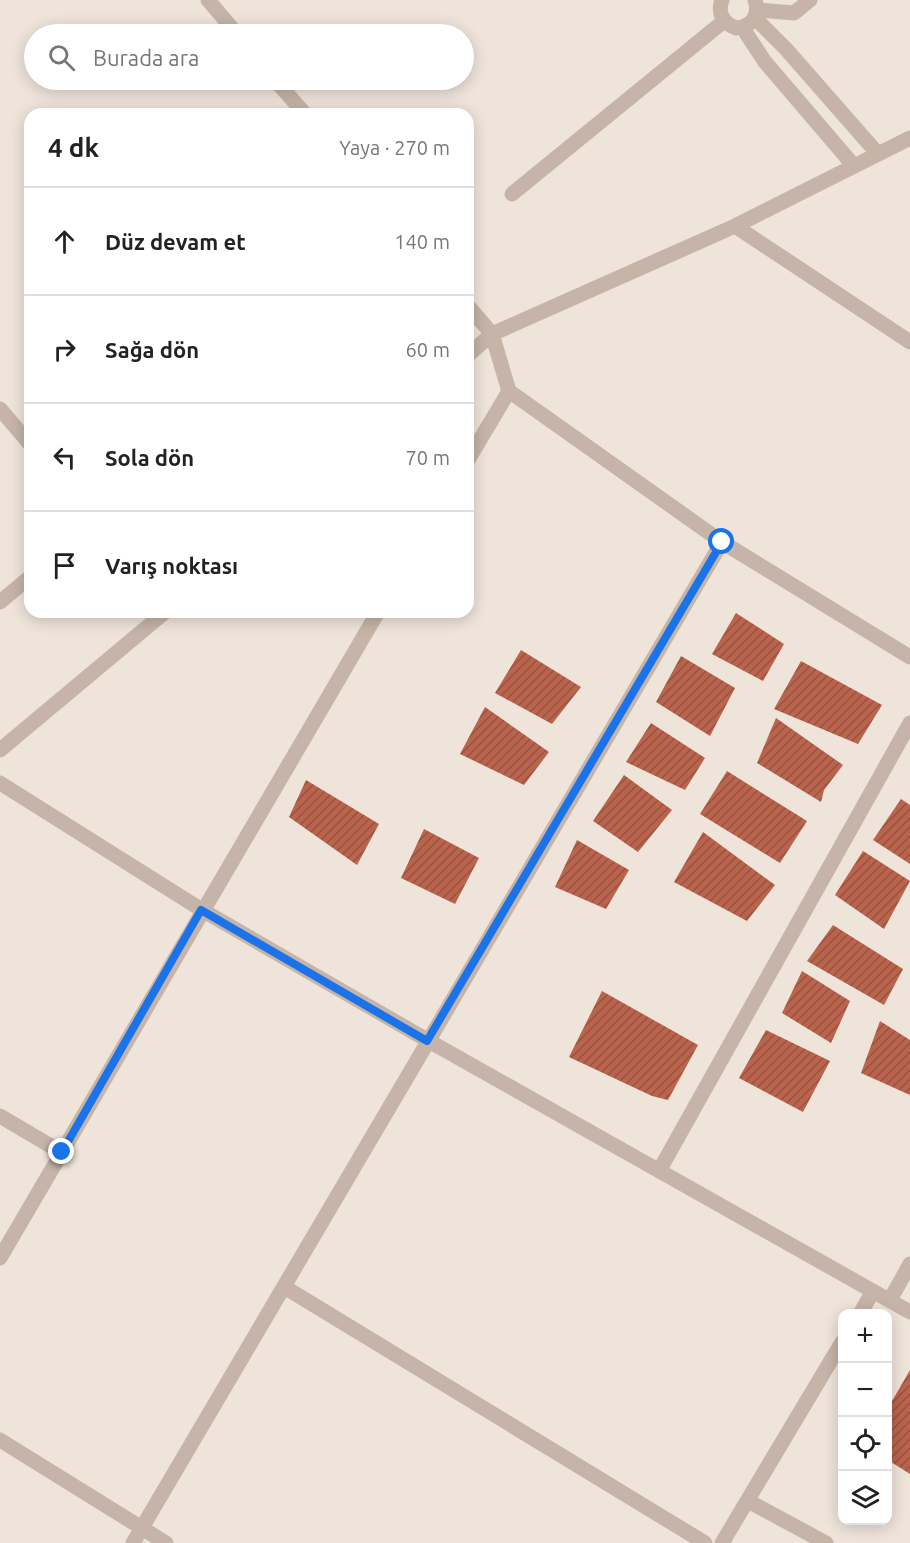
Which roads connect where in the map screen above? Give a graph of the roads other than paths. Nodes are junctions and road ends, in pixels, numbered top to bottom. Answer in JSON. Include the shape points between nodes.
{"nodes":[{"id":1,"x":208,"y":0,"type":"edge"},
{"id":2,"x":722,"y":0,"type":"edge"},
{"id":3,"x":810,"y":0,"type":"edge"},
{"id":4,"x":753,"y":14,"type":"edge"},
{"id":5,"x":724,"y":21,"type":"junction"},
{"id":6,"x":228,"y":24,"type":"edge"},
{"id":7,"x":284,"y":90,"type":"edge"},
{"id":8,"x":300,"y":108,"type":"edge"},
{"id":9,"x":910,"y":138,"type":"edge"},
{"id":10,"x":878,"y":154,"type":"junction"},
{"id":11,"x":854,"y":166,"type":"junction"},
{"id":12,"x":512,"y":194,"type":"dead end"},
{"id":13,"x":735,"y":226,"type":"junction"},
{"id":14,"x":474,"y":313,"type":"edge"},
{"id":15,"x":492,"y":334,"type":"junction"},
{"id":16,"x":910,"y":342,"type":"edge"},
{"id":17,"x":474,"y":350,"type":"edge"},
{"id":18,"x":509,"y":391,"type":"junction"},
{"id":19,"x":0,"y":409,"type":"edge"},
{"id":20,"x":24,"y":437,"type":"edge"},
{"id":21,"x":474,"y":449,"type":"edge"},
{"id":22,"x":722,"y":542,"type":"junction"},
{"id":23,"x":24,"y":582,"type":"edge"},
{"id":24,"x":0,"y":602,"type":"edge"},
{"id":25,"x":158,"y":618,"type":"edge"},
{"id":26,"x":374,"y":618,"type":"edge"},
{"id":27,"x":910,"y":657,"type":"edge"},
{"id":28,"x":910,"y":723,"type":"edge"},
{"id":29,"x":0,"y":750,"type":"edge"},
{"id":30,"x":0,"y":783,"type":"edge"},
{"id":31,"x":201,"y":910,"type":"junction"},
{"id":32,"x":427,"y":1041,"type":"junction"},
{"id":33,"x":0,"y":1116,"type":"edge"},
{"id":34,"x":62,"y":1152,"type":"junction"},
{"id":35,"x":659,"y":1171,"type":"junction"},
{"id":36,"x":0,"y":1258,"type":"edge"},
{"id":37,"x":910,"y":1264,"type":"edge"},
{"id":38,"x":286,"y":1288,"type":"junction"},
{"id":39,"x":873,"y":1291,"type":"junction"},
{"id":40,"x":890,"y":1300,"type":"junction"},
{"id":41,"x":863,"y":1309,"type":"edge"},
{"id":42,"x":910,"y":1312,"type":"edge"},
{"id":43,"x":838,"y":1350,"type":"edge"},
{"id":44,"x":0,"y":1440,"type":"edge"},
{"id":45,"x":748,"y":1501,"type":"junction"},
{"id":46,"x":142,"y":1528,"type":"junction"},
{"id":47,"x":133,"y":1543,"type":"edge"},
{"id":48,"x":166,"y":1543,"type":"edge"},
{"id":49,"x":705,"y":1543,"type":"edge"},
{"id":50,"x":722,"y":1543,"type":"edge"},
{"id":51,"x":826,"y":1543,"type":"edge"}],
"edges":[{"from":1,"to":6,"type":"street"},
{"from":2,"to":5,"type":"street","via":[[720,12]]},
{"from":3,"to":4,"type":"street","via":[[794,13]]},
{"from":4,"to":5,"type":"street","via":[[736,28]]},
{"from":4,"to":10,"type":"street"},
{"from":4,"to":11,"type":"street","via":[[765,62]]},
{"from":5,"to":12,"type":"street"},
{"from":7,"to":8,"type":"street"},
{"from":9,"to":10,"type":"street"},
{"from":10,"to":11,"type":"street"},
{"from":11,"to":13,"type":"street"},
{"from":13,"to":15,"type":"street"},
{"from":13,"to":16,"type":"street"},
{"from":14,"to":15,"type":"street"},
{"from":15,"to":17,"type":"street"},
{"from":15,"to":18,"type":"street"},
{"from":18,"to":21,"type":"street"},
{"from":18,"to":22,"type":"street"},
{"from":19,"to":20,"type":"street"},
{"from":22,"to":27,"type":"street"},
{"from":22,"to":32,"type":"street"},
{"from":23,"to":24,"type":"street"},
{"from":25,"to":29,"type":"street"},
{"from":26,"to":31,"type":"street"},
{"from":28,"to":35,"type":"street"},
{"from":30,"to":31,"type":"street"},
{"from":31,"to":32,"type":"street"},
{"from":31,"to":34,"type":"street"},
{"from":32,"to":35,"type":"street"},
{"from":32,"to":38,"type":"street"},
{"from":33,"to":34,"type":"street"},
{"from":34,"to":36,"type":"street"},
{"from":35,"to":39,"type":"street"},
{"from":37,"to":40,"type":"street"},
{"from":38,"to":46,"type":"street"},
{"from":38,"to":49,"type":"street"},
{"from":39,"to":40,"type":"street"},
{"from":39,"to":41,"type":"street"},
{"from":40,"to":42,"type":"street"},
{"from":43,"to":45,"type":"street"},
{"from":44,"to":46,"type":"street"},
{"from":45,"to":50,"type":"street"},
{"from":45,"to":51,"type":"street"},
{"from":46,"to":47,"type":"street"},
{"from":46,"to":48,"type":"street"}]}
